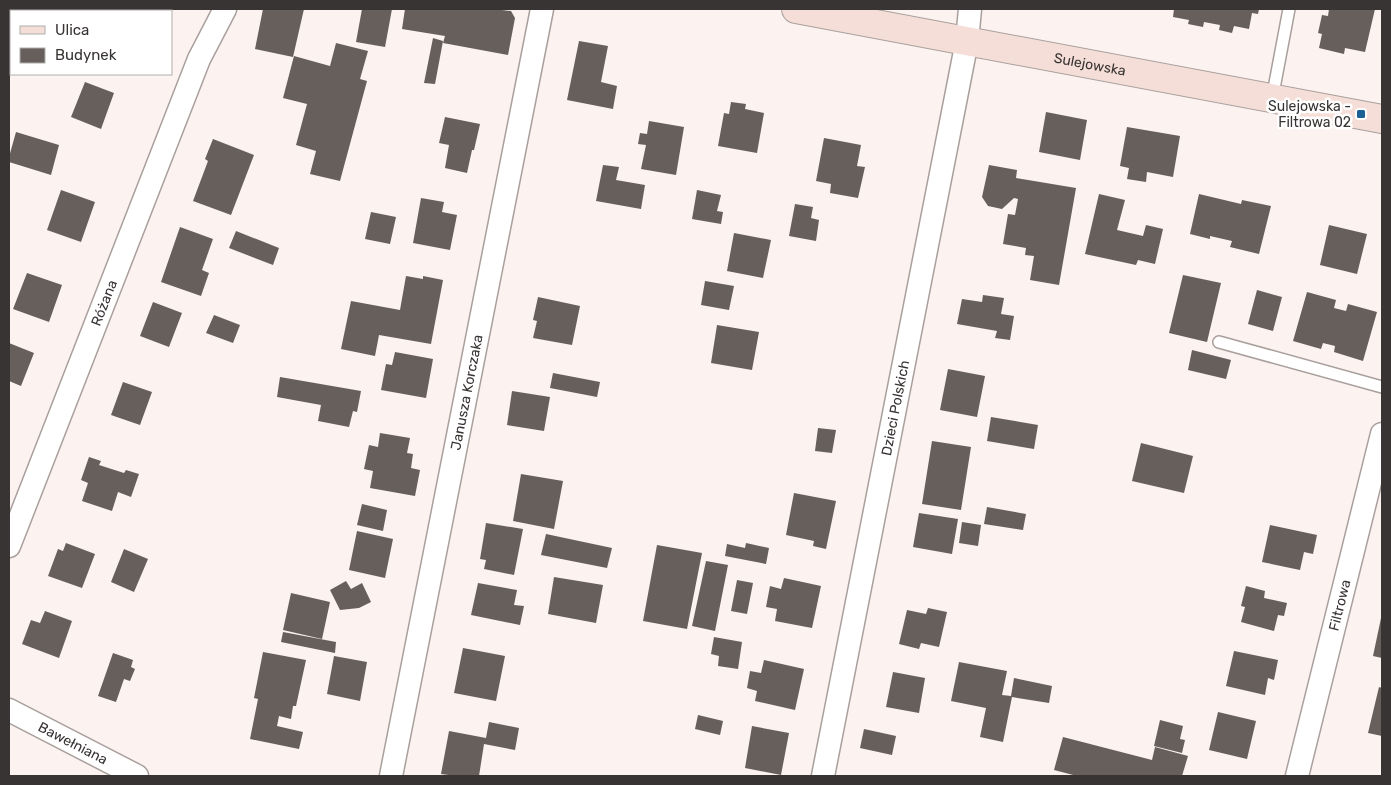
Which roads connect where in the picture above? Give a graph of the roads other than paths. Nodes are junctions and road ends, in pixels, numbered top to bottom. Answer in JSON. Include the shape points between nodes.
{"nodes":[{"id":1,"x":211,"y":9,"type":"edge"},
{"id":2,"x":225,"y":9,"type":"edge"},
{"id":3,"x":542,"y":9,"type":"edge"},
{"id":4,"x":796,"y":9,"type":"edge"},
{"id":5,"x":970,"y":9,"type":"edge"},
{"id":6,"x":1289,"y":9,"type":"edge"},
{"id":7,"x":967,"y":40,"type":"junction"},
{"id":8,"x":199,"y":59,"type":"junction"},
{"id":9,"x":1272,"y":99,"type":"junction"},
{"id":10,"x":1382,"y":119,"type":"edge"},
{"id":11,"x":1219,"y":342,"type":"dead end"},
{"id":12,"x":1382,"y":387,"type":"edge"},
{"id":13,"x":1382,"y":434,"type":"edge"},
{"id":14,"x":9,"y":546,"type":"edge"},
{"id":15,"x":9,"y":710,"type":"edge"},
{"id":16,"x":137,"y":776,"type":"edge"},
{"id":17,"x":391,"y":776,"type":"edge"},
{"id":18,"x":823,"y":776,"type":"edge"},
{"id":19,"x":1297,"y":776,"type":"edge"}],
"edges":[{"from":1,"to":8,"type":"street","name":"Różana"},
{"from":2,"to":8,"type":"street","name":"Różana"},
{"from":3,"to":17,"type":"street","name":"Janusza Korczaka"},
{"from":4,"to":7,"type":"main road","name":"Sulejowska"},
{"from":5,"to":7,"type":"street","name":"Dzieci Polskich"},
{"from":6,"to":9,"type":"lane"},
{"from":7,"to":9,"type":"main road","name":"Sulejowska"},
{"from":7,"to":18,"type":"street","name":"Dzieci Polskich"},
{"from":8,"to":14,"type":"street","name":"Różana"},
{"from":9,"to":10,"type":"main road","name":"Sulejowska"},
{"from":11,"to":12,"type":"lane"},
{"from":13,"to":19,"type":"street","name":"Filtrowa"},
{"from":15,"to":16,"type":"street","name":"Bawełniana"}]}
